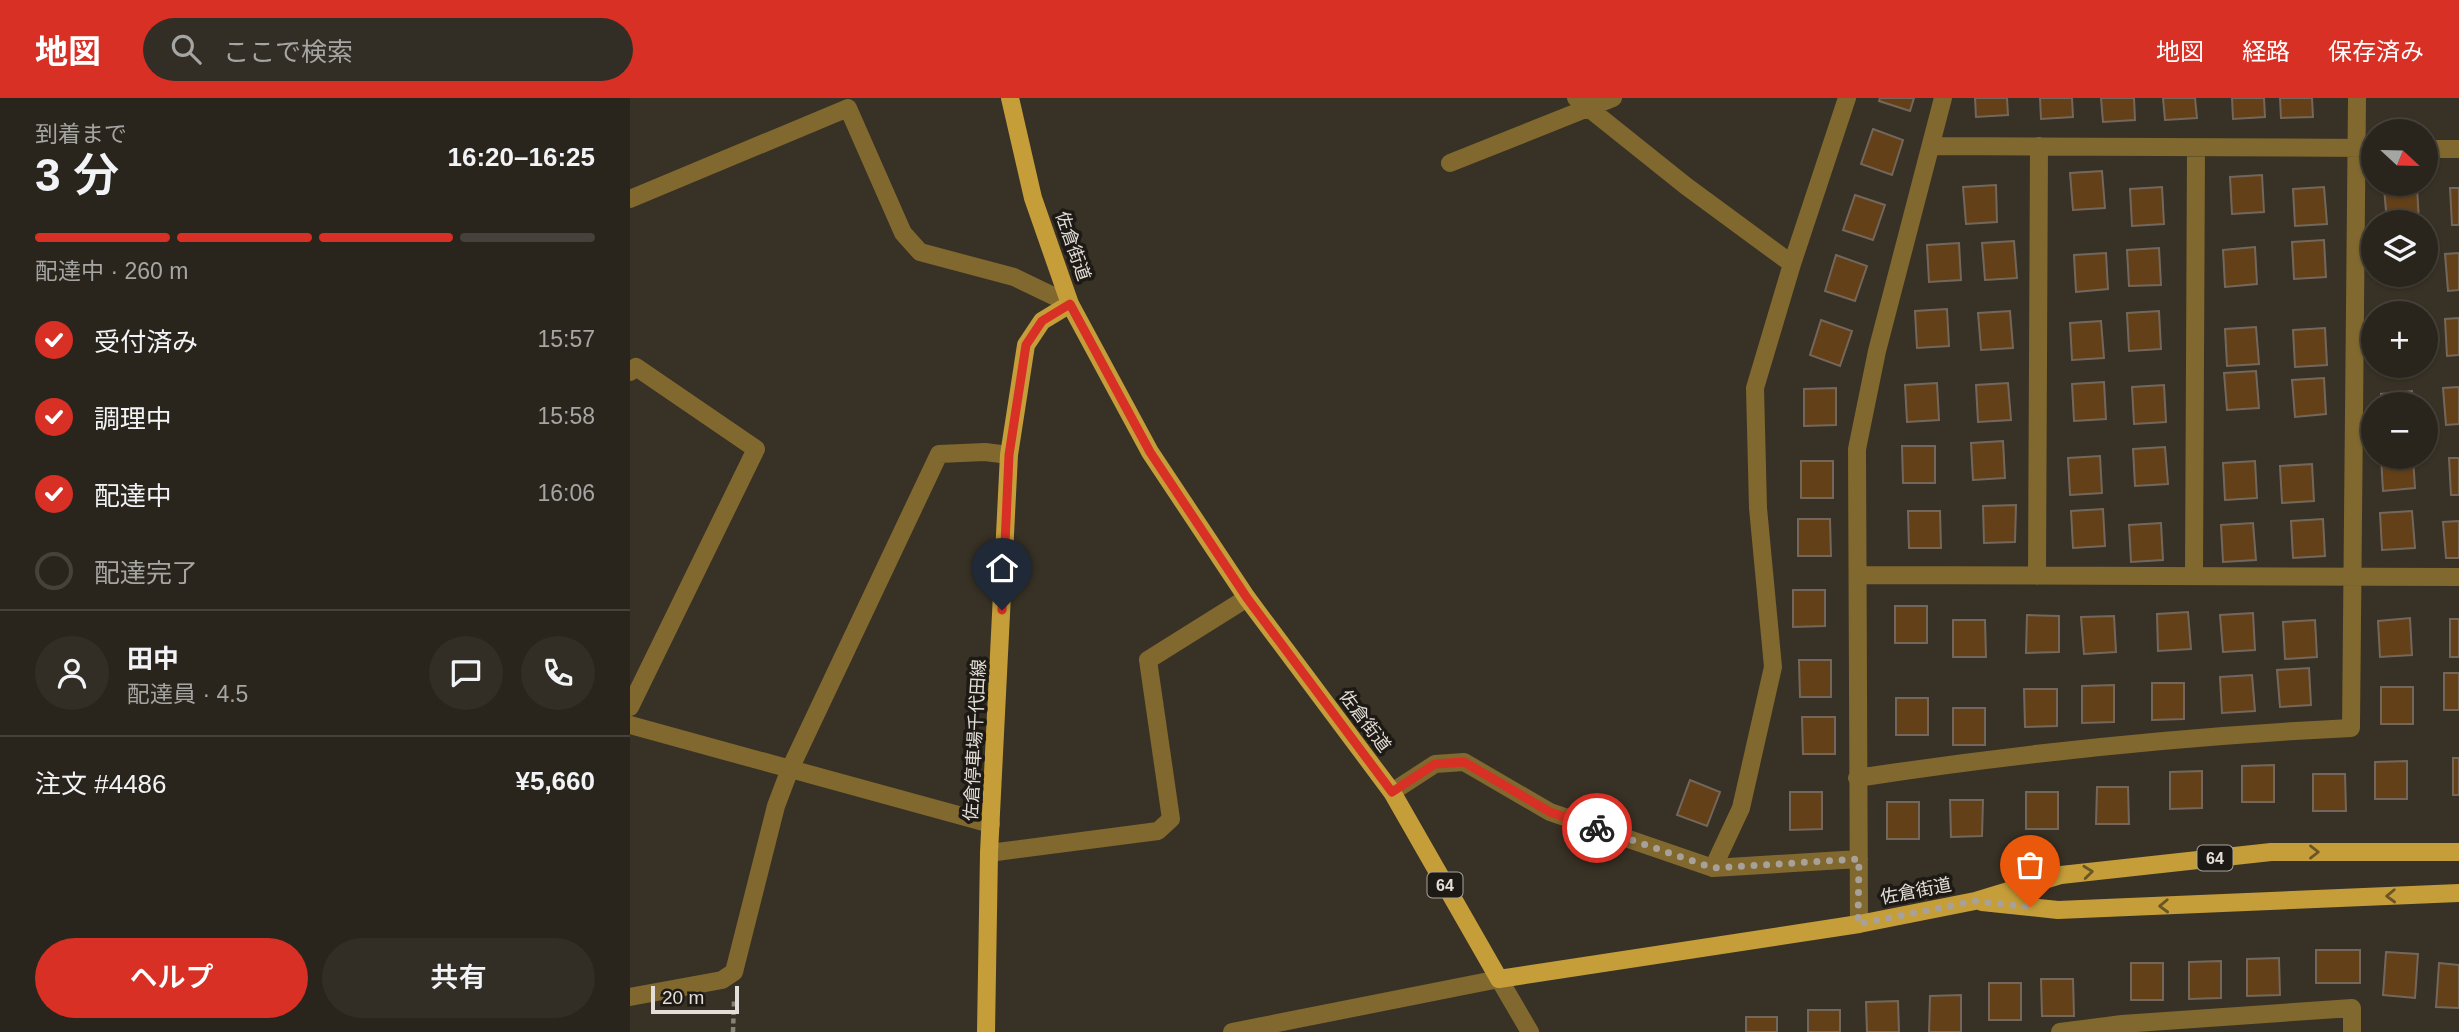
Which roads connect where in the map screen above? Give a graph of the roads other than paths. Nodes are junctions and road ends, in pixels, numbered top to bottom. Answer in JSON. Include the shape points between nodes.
{"nodes":[{"id":1,"x":1010,"y":98,"type":"edge"},
{"id":2,"x":1613,"y":98,"type":"edge"},
{"id":3,"x":1847,"y":98,"type":"edge"},
{"id":4,"x":1943,"y":98,"type":"edge"},
{"id":5,"x":2357,"y":98,"type":"edge"},
{"id":6,"x":1583,"y":103,"type":"edge"},
{"id":7,"x":2361,"y":123,"type":"edge"},
{"id":8,"x":1931,"y":146,"type":"junction"},
{"id":9,"x":2039,"y":146,"type":"junction"},
{"id":10,"x":2196,"y":148,"type":"junction"},
{"id":11,"x":2361,"y":148,"type":"edge"},
{"id":12,"x":2438,"y":149,"type":"edge"},
{"id":13,"x":2459,"y":149,"type":"edge"},
{"id":14,"x":1450,"y":163,"type":"dead end"},
{"id":15,"x":2364,"y":196,"type":"edge"},
{"id":16,"x":630,"y":199,"type":"edge"},
{"id":17,"x":1792,"y":264,"type":"junction"},
{"id":18,"x":1070,"y":304,"type":"junction"},
{"id":19,"x":630,"y":372,"type":"edge"},
{"id":20,"x":1009,"y":455,"type":"junction"},
{"id":21,"x":1859,"y":575,"type":"junction"},
{"id":22,"x":2037,"y":576,"type":"junction"},
{"id":23,"x":2194,"y":576,"type":"junction"},
{"id":24,"x":2352,"y":577,"type":"junction"},
{"id":25,"x":2459,"y":577,"type":"edge"},
{"id":26,"x":1247,"y":598,"type":"junction"},
{"id":27,"x":630,"y":707,"type":"edge"},
{"id":28,"x":630,"y":725,"type":"edge"},
{"id":29,"x":790,"y":769,"type":"junction"},
{"id":30,"x":1857,"y":778,"type":"junction"},
{"id":31,"x":1392,"y":792,"type":"junction"},
{"id":32,"x":991,"y":824,"type":"junction"},
{"id":33,"x":2459,"y":852,"type":"edge"},
{"id":34,"x":989,"y":853,"type":"junction"},
{"id":35,"x":1859,"y":859,"type":"junction"},
{"id":36,"x":1713,"y":868,"type":"junction"},
{"id":37,"x":2459,"y":893,"type":"edge"},
{"id":38,"x":1975,"y":901,"type":"junction"},
{"id":39,"x":1858,"y":924,"type":"junction"},
{"id":40,"x":1499,"y":979,"type":"junction"},
{"id":41,"x":630,"y":997,"type":"edge"},
{"id":42,"x":986,"y":1032,"type":"edge"},
{"id":43,"x":1232,"y":1032,"type":"edge"},
{"id":44,"x":1530,"y":1032,"type":"edge"},
{"id":45,"x":2060,"y":1032,"type":"edge"},
{"id":46,"x":2352,"y":1032,"type":"edge"}],
"edges":[{"from":1,"to":18,"type":"main road","name":"佐倉街道","number":"64","via":[[1034,198]]},
{"from":2,"to":6,"type":"street"},
{"from":3,"to":17,"type":"street"},
{"from":4,"to":8,"type":"street"},
{"from":5,"to":7,"type":"street"},
{"from":6,"to":14,"type":"street"},
{"from":6,"to":17,"type":"street"},
{"from":8,"to":9,"type":"street"},
{"from":8,"to":21,"type":"street","via":[[1877,351],[1857,449]]},
{"from":9,"to":10,"type":"street"},
{"from":9,"to":22,"type":"street"},
{"from":10,"to":11,"type":"street"},
{"from":10,"to":23,"type":"street"},
{"from":12,"to":13,"type":"street"},
{"from":15,"to":24,"type":"street"},
{"from":16,"to":18,"type":"street","via":[[848,108],[903,233],[920,252],[1014,277]]},
{"from":17,"to":36,"type":"street","via":[[1755,388],[1758,508],[1773,667],[1741,808]]},
{"from":18,"to":20,"type":"main road","name":"佐倉停車場千代田線","via":[[1042,321],[1026,345]]},
{"from":18,"to":26,"type":"main road","name":"佐倉街道","number":"64","via":[[1150,452]]},
{"from":19,"to":27,"type":"street","via":[[636,367],[756,449]]},
{"from":20,"to":29,"type":"street","via":[[939,454]]},
{"from":20,"to":32,"type":"main road","name":"佐倉停車場千代田線"},
{"from":21,"to":22,"type":"street"},
{"from":21,"to":30,"type":"street"},
{"from":22,"to":23,"type":"street"},
{"from":23,"to":24,"type":"street"},
{"from":24,"to":25,"type":"street"},
{"from":24,"to":30,"type":"street","via":[[2351,728],[2200,736],[1989,758]]},
{"from":26,"to":31,"type":"main road","name":"佐倉街道","number":"64"},
{"from":26,"to":34,"type":"street","via":[[1148,660],[1171,819],[1158,831]]},
{"from":28,"to":29,"type":"street"},
{"from":29,"to":32,"type":"street"},
{"from":29,"to":41,"type":"street","via":[[776,806],[734,972],[722,981]]},
{"from":30,"to":35,"type":"street"},
{"from":31,"to":36,"type":"street","via":[[1435,764],[1464,762],[1550,812]]},
{"from":31,"to":40,"type":"main road","name":"佐倉街道","number":"64"},
{"from":32,"to":34,"type":"main road","name":"佐倉停車場千代田線"},
{"from":38,"to":33,"type":"main road","name":"佐倉街道","number":"64","one_way":true,"via":[[2061,875],[2271,852]]},
{"from":34,"to":42,"type":"main road","name":"佐倉停車場千代田線"},
{"from":35,"to":36,"type":"street"},
{"from":35,"to":39,"type":"street"},
{"from":37,"to":38,"type":"main road","name":"佐倉街道","number":"64","one_way":true,"via":[[2058,910]]},
{"from":38,"to":39,"type":"main road","name":"佐倉街道","number":"64"},
{"from":39,"to":40,"type":"main road","name":"佐倉街道","number":"64"},
{"from":40,"to":43,"type":"street"},
{"from":40,"to":44,"type":"street"},
{"from":45,"to":46,"type":"street","via":[[2352,1007]]}]}
